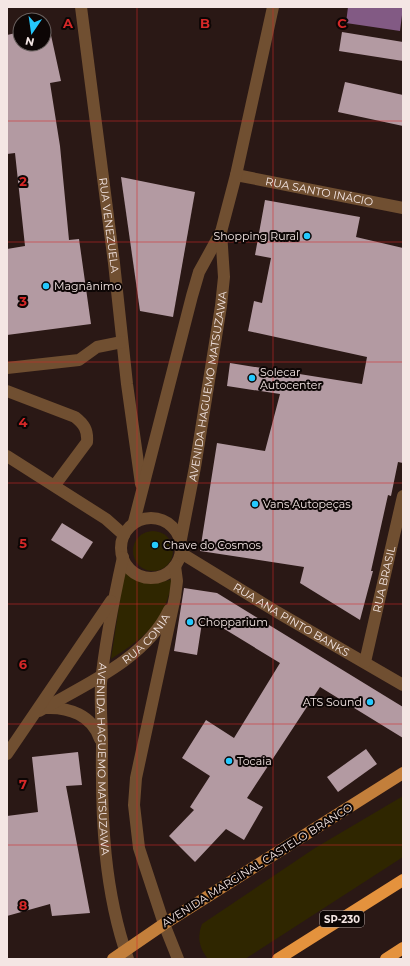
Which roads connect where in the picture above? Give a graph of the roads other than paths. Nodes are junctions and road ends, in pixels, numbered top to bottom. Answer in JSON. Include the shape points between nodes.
{"nodes":[{"id":1,"x":81,"y":7,"type":"edge"},
{"id":2,"x":273,"y":7,"type":"edge"},
{"id":3,"x":236,"y":175,"type":"junction"},
{"id":4,"x":403,"y":208,"type":"edge"},
{"id":5,"x":221,"y":232,"type":"junction"},
{"id":6,"x":122,"y":342,"type":"junction"},
{"id":7,"x":7,"y":368,"type":"edge"},
{"id":8,"x":7,"y":391,"type":"edge"},
{"id":9,"x":7,"y":456,"type":"edge"},
{"id":10,"x":55,"y":486,"type":"junction"},
{"id":11,"x":142,"y":491,"type":"junction"},
{"id":12,"x":403,"y":496,"type":"edge"},
{"id":13,"x":134,"y":522,"type":"junction"},
{"id":14,"x":124,"y":535,"type":"junction"},
{"id":15,"x":181,"y":539,"type":"junction"},
{"id":16,"x":181,"y":553,"type":"junction"},
{"id":17,"x":123,"y":557,"type":"junction"},
{"id":18,"x":175,"y":566,"type":"junction"},
{"id":19,"x":114,"y":597,"type":"junction"},
{"id":20,"x":175,"y":597,"type":"junction"},
{"id":21,"x":364,"y":662,"type":"junction"},
{"id":22,"x":102,"y":675,"type":"junction"},
{"id":23,"x":403,"y":685,"type":"edge"},
{"id":24,"x":40,"y":710,"type":"junction"},
{"id":25,"x":102,"y":745,"type":"junction"},
{"id":26,"x":7,"y":754,"type":"edge"},
{"id":27,"x":403,"y":773,"type":"edge"},
{"id":28,"x":403,"y":880,"type":"edge"},
{"id":29,"x":164,"y":924,"type":"junction"},
{"id":30,"x":403,"y":948,"type":"edge"},
{"id":31,"x":126,"y":954,"type":"edge"},
{"id":32,"x":279,"y":958,"type":"edge"},
{"id":33,"x":113,"y":959,"type":"edge"},
{"id":34,"x":178,"y":959,"type":"edge"},
{"id":35,"x":386,"y":959,"type":"edge"}],
"edges":[{"from":1,"to":6,"type":"street","name":"RUA VENEZUELA"},
{"from":2,"to":3,"type":"street","name":"AVENIDA HAGUEMO MATSUZAWA"},
{"from":3,"to":4,"type":"street","name":"RUA SANTO INÁCIO"},
{"from":3,"to":5,"type":"street","name":"AVENIDA HAGUEMO MATSUZAWA"},
{"from":5,"to":11,"type":"street","name":"AVENIDA HAGUEMO MATSUZAWA","via":[[199,272]]},
{"from":5,"to":15,"type":"street","name":"AVENIDA HAGUEMO MATSUZAWA","via":[[224,277],[221,306]]},
{"from":6,"to":7,"type":"street","via":[[97,347],[79,360]]},
{"from":6,"to":11,"type":"street","name":"RUA VENEZUELA"},
{"from":8,"to":10,"type":"street","via":[[75,417],[86,428],[87,442]]},
{"from":9,"to":10,"type":"street"},
{"from":10,"to":14,"type":"street","via":[[106,519]]},
{"from":11,"to":13,"type":"street","name":"AVENIDA HAGUEMO MATSUZAWA"},
{"from":12,"to":21,"type":"street","name":"RUA BRASIL"},
{"from":13,"to":14,"type":"street"},
{"from":13,"to":15,"type":"street","via":[[152,518],[162,519],[177,531]]},
{"from":14,"to":17,"type":"street","via":[[121,550]]},
{"from":15,"to":16,"type":"street"},
{"from":16,"to":18,"type":"street"},
{"from":16,"to":21,"type":"street","name":"RUA ANA PINTO BANKS"},
{"from":17,"to":18,"type":"street","via":[[134,572],[151,578],[169,572]]},
{"from":17,"to":19,"type":"street","name":"AVENIDA HAGUEMO MATSUZAWA"},
{"from":18,"to":20,"type":"street"},
{"from":19,"to":22,"type":"street","name":"AVENIDA HAGUEMO MATSUZAWA"},
{"from":19,"to":24,"type":"street","name":"RUA CONIA"},
{"from":20,"to":22,"type":"street","name":"RUA CONIA","via":[[165,618],[144,646]]},
{"from":20,"to":29,"type":"street","via":[[136,778],[134,805],[139,848]]},
{"from":21,"to":23,"type":"street","name":"RUA ANA PINTO BANKS"},
{"from":22,"to":24,"type":"street","name":"RUA CONIA"},
{"from":22,"to":25,"type":"street","name":"AVENIDA HAGUEMO MATSUZAWA"},
{"from":24,"to":25,"type":"street","via":[[65,708],[83,717],[95,728]]},
{"from":24,"to":26,"type":"street","name":"RUA CONIA"},
{"from":25,"to":31,"type":"street","name":"AVENIDA HAGUEMO MATSUZAWA","via":[[103,837],[112,899]]},
{"from":27,"to":29,"type":"main road","name":"AVENIDA MARGINAL CASTELO BRANCO"},
{"from":28,"to":32,"type":"highway","number":"SP-230"},
{"from":29,"to":31,"type":"main road","name":"AVENIDA MARGINAL CASTELO BRANCO"},
{"from":29,"to":34,"type":"street"},
{"from":30,"to":35,"type":"highway"},
{"from":31,"to":33,"type":"main road","name":"AVENIDA MARGINAL CASTELO BRANCO"}]}
